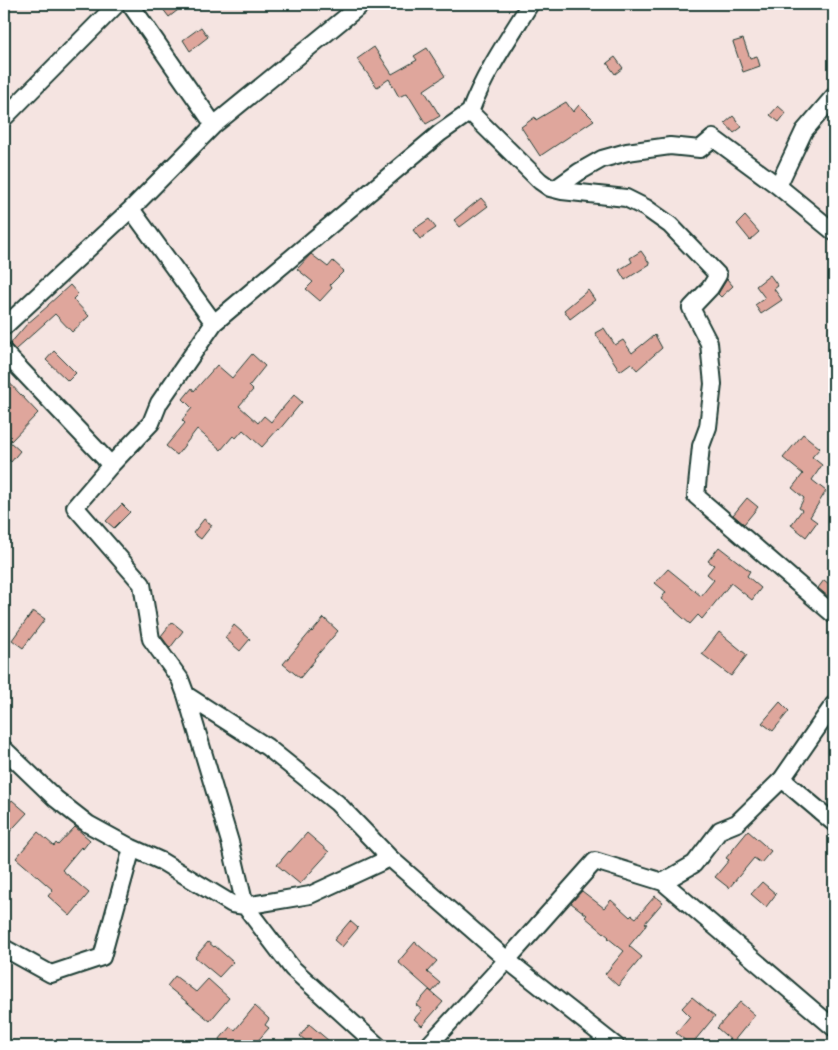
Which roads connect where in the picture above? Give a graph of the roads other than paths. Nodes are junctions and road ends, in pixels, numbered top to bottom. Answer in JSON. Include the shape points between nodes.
{"nodes":[{"id":1,"x":117,"y":4,"type":"edge"},
{"id":2,"x":130,"y":4,"type":"edge"},
{"id":3,"x":362,"y":4,"type":"edge"},
{"id":4,"x":530,"y":4,"type":"edge"},
{"id":5,"x":834,"y":96,"type":"edge"},
{"id":6,"x":470,"y":112,"type":"junction"},
{"id":7,"x":4,"y":118,"type":"edge"},
{"id":8,"x":214,"y":125,"type":"junction"},
{"id":9,"x":778,"y":186,"type":"junction"},
{"id":10,"x":555,"y":189,"type":"junction"},
{"id":11,"x":131,"y":209,"type":"junction"},
{"id":12,"x":834,"y":232,"type":"edge"},
{"id":13,"x":214,"y":323,"type":"junction"},
{"id":14,"x":4,"y":327,"type":"edge"},
{"id":15,"x":4,"y":352,"type":"edge"},
{"id":16,"x":111,"y":465,"type":"junction"},
{"id":17,"x":834,"y":614,"type":"edge"},
{"id":18,"x":186,"y":695,"type":"junction"},
{"id":19,"x":834,"y":704,"type":"edge"},
{"id":20,"x":4,"y":749,"type":"edge"},
{"id":21,"x":782,"y":779,"type":"junction"},
{"id":22,"x":834,"y":824,"type":"edge"},
{"id":23,"x":132,"y":848,"type":"junction"},
{"id":24,"x":390,"y":858,"type":"junction"},
{"id":25,"x":663,"y":882,"type":"junction"},
{"id":26,"x":245,"y":906,"type":"junction"},
{"id":27,"x":4,"y":948,"type":"edge"},
{"id":28,"x":507,"y":960,"type":"junction"},
{"id":29,"x":834,"y":1028,"type":"edge"},
{"id":30,"x":378,"y":1046,"type":"edge"},
{"id":31,"x":428,"y":1046,"type":"edge"},
{"id":32,"x":616,"y":1046,"type":"edge"}],
"edges":[{"from":1,"to":7,"type":"street"},
{"from":2,"to":8,"type":"street"},
{"from":3,"to":8,"type":"street"},
{"from":4,"to":6,"type":"street","via":[[488,74]]},
{"from":5,"to":9,"type":"street","via":[[804,132]]},
{"from":6,"to":10,"type":"street","via":[[540,181]]},
{"from":6,"to":13,"type":"street","via":[[440,133]]},
{"from":8,"to":11,"type":"street"},
{"from":9,"to":10,"type":"street","via":[[713,138],[700,149],[670,146],[602,159]]},
{"from":9,"to":12,"type":"street"},
{"from":10,"to":17,"type":"street","via":[[626,198],[646,208],[670,225],[718,275],[691,308],[709,343],[713,384],[708,427],[701,446],[696,496]]},
{"from":11,"to":13,"type":"street"},
{"from":11,"to":14,"type":"street"},
{"from":13,"to":16,"type":"street","via":[[159,403],[151,423]]},
{"from":15,"to":16,"type":"street"},
{"from":16,"to":18,"type":"street","via":[[75,507],[142,584],[151,639],[180,679]]},
{"from":18,"to":24,"type":"street","via":[[267,747],[337,803]]},
{"from":18,"to":26,"type":"street","via":[[230,842]]},
{"from":19,"to":21,"type":"street"},
{"from":20,"to":23,"type":"street","via":[[56,799],[88,824]]},
{"from":21,"to":22,"type":"street"},
{"from":21,"to":25,"type":"street","via":[[737,823],[720,830],[694,864]]},
{"from":23,"to":26,"type":"street","via":[[161,861],[232,904]]},
{"from":23,"to":27,"type":"street","via":[[102,957],[51,974]]},
{"from":24,"to":26,"type":"street","via":[[310,895]]},
{"from":24,"to":28,"type":"street"},
{"from":25,"to":28,"type":"street","via":[[595,861]]},
{"from":25,"to":29,"type":"street"},
{"from":26,"to":30,"type":"street","via":[[292,968]]},
{"from":28,"to":31,"type":"street"},
{"from":28,"to":32,"type":"street"}]}
